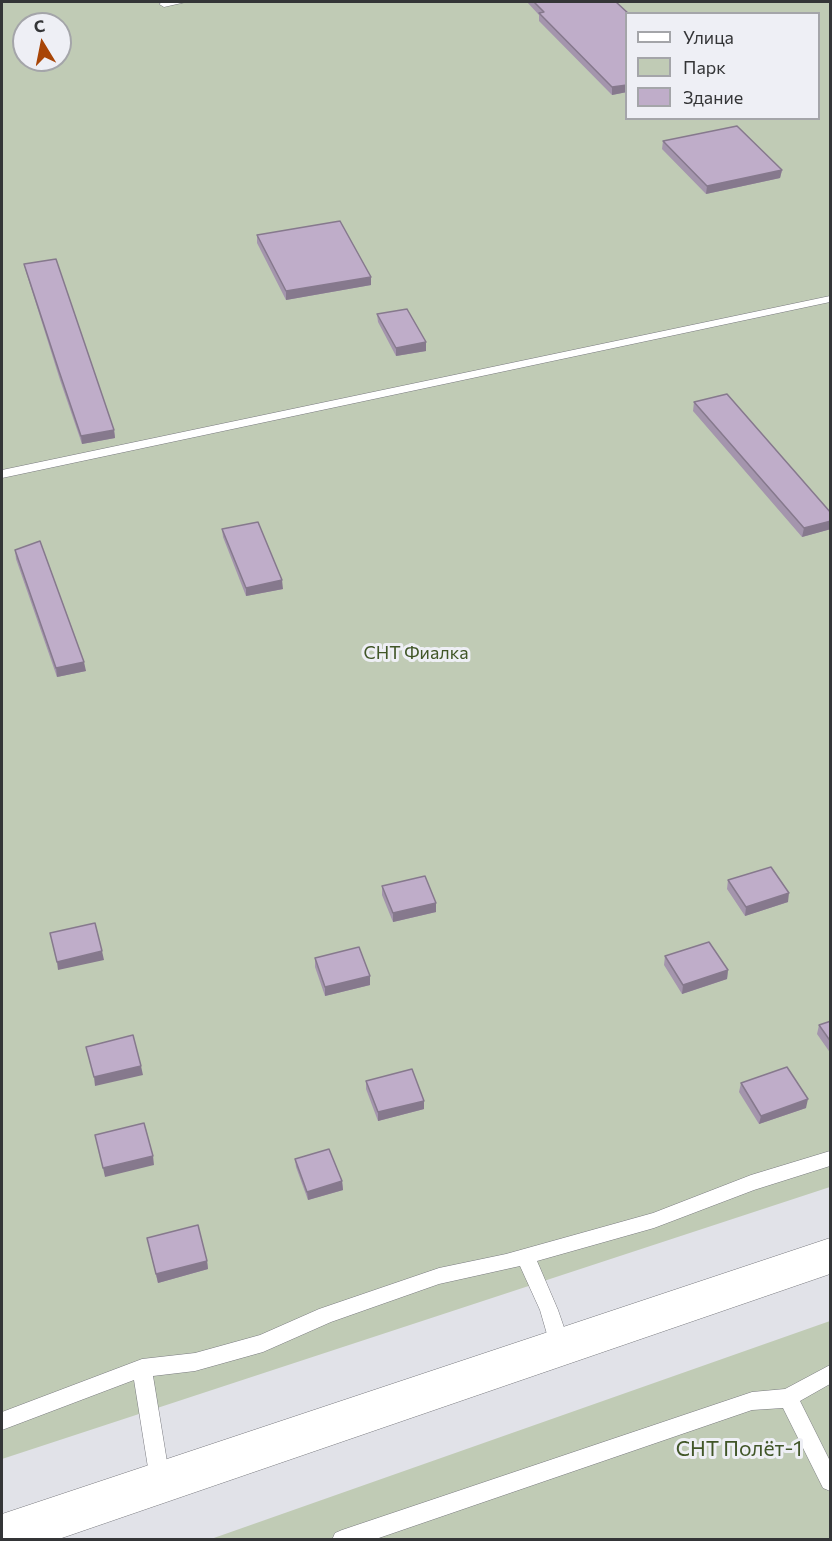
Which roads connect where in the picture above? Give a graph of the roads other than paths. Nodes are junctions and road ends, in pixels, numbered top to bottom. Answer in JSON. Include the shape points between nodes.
{"nodes":[{"id":1,"x":181,"y":2,"type":"edge"},
{"id":2,"x":164,"y":4,"type":"dead end"},
{"id":3,"x":831,"y":299,"type":"edge"},
{"id":4,"x":2,"y":474,"type":"edge"},
{"id":5,"x":831,"y":1159,"type":"edge"},
{"id":6,"x":525,"y":1256,"type":"junction"},
{"id":7,"x":831,"y":1256,"type":"edge"},
{"id":8,"x":561,"y":1348,"type":"junction"},
{"id":9,"x":142,"y":1368,"type":"junction"},
{"id":10,"x":831,"y":1374,"type":"edge"},
{"id":11,"x":788,"y":1398,"type":"junction"},
{"id":12,"x":2,"y":1421,"type":"edge"},
{"id":13,"x":831,"y":1481,"type":"edge"},
{"id":14,"x":160,"y":1483,"type":"junction"},
{"id":15,"x":2,"y":1536,"type":"edge"},
{"id":16,"x":342,"y":1539,"type":"edge"}],
"edges":[{"from":1,"to":2,"type":"lane"},
{"from":3,"to":4,"type":"lane"},
{"from":5,"to":6,"type":"lane","via":[[654,1220]]},
{"from":6,"to":8,"type":"lane"},
{"from":6,"to":9,"type":"lane","via":[[439,1276],[326,1315],[252,1346],[195,1362]]},
{"from":7,"to":8,"type":"street"},
{"from":8,"to":14,"type":"street"},
{"from":9,"to":12,"type":"lane"},
{"from":9,"to":14,"type":"lane"},
{"from":10,"to":11,"type":"lane"},
{"from":11,"to":13,"type":"lane"},
{"from":11,"to":16,"type":"lane","via":[[752,1401]]},
{"from":14,"to":15,"type":"street"}]}
